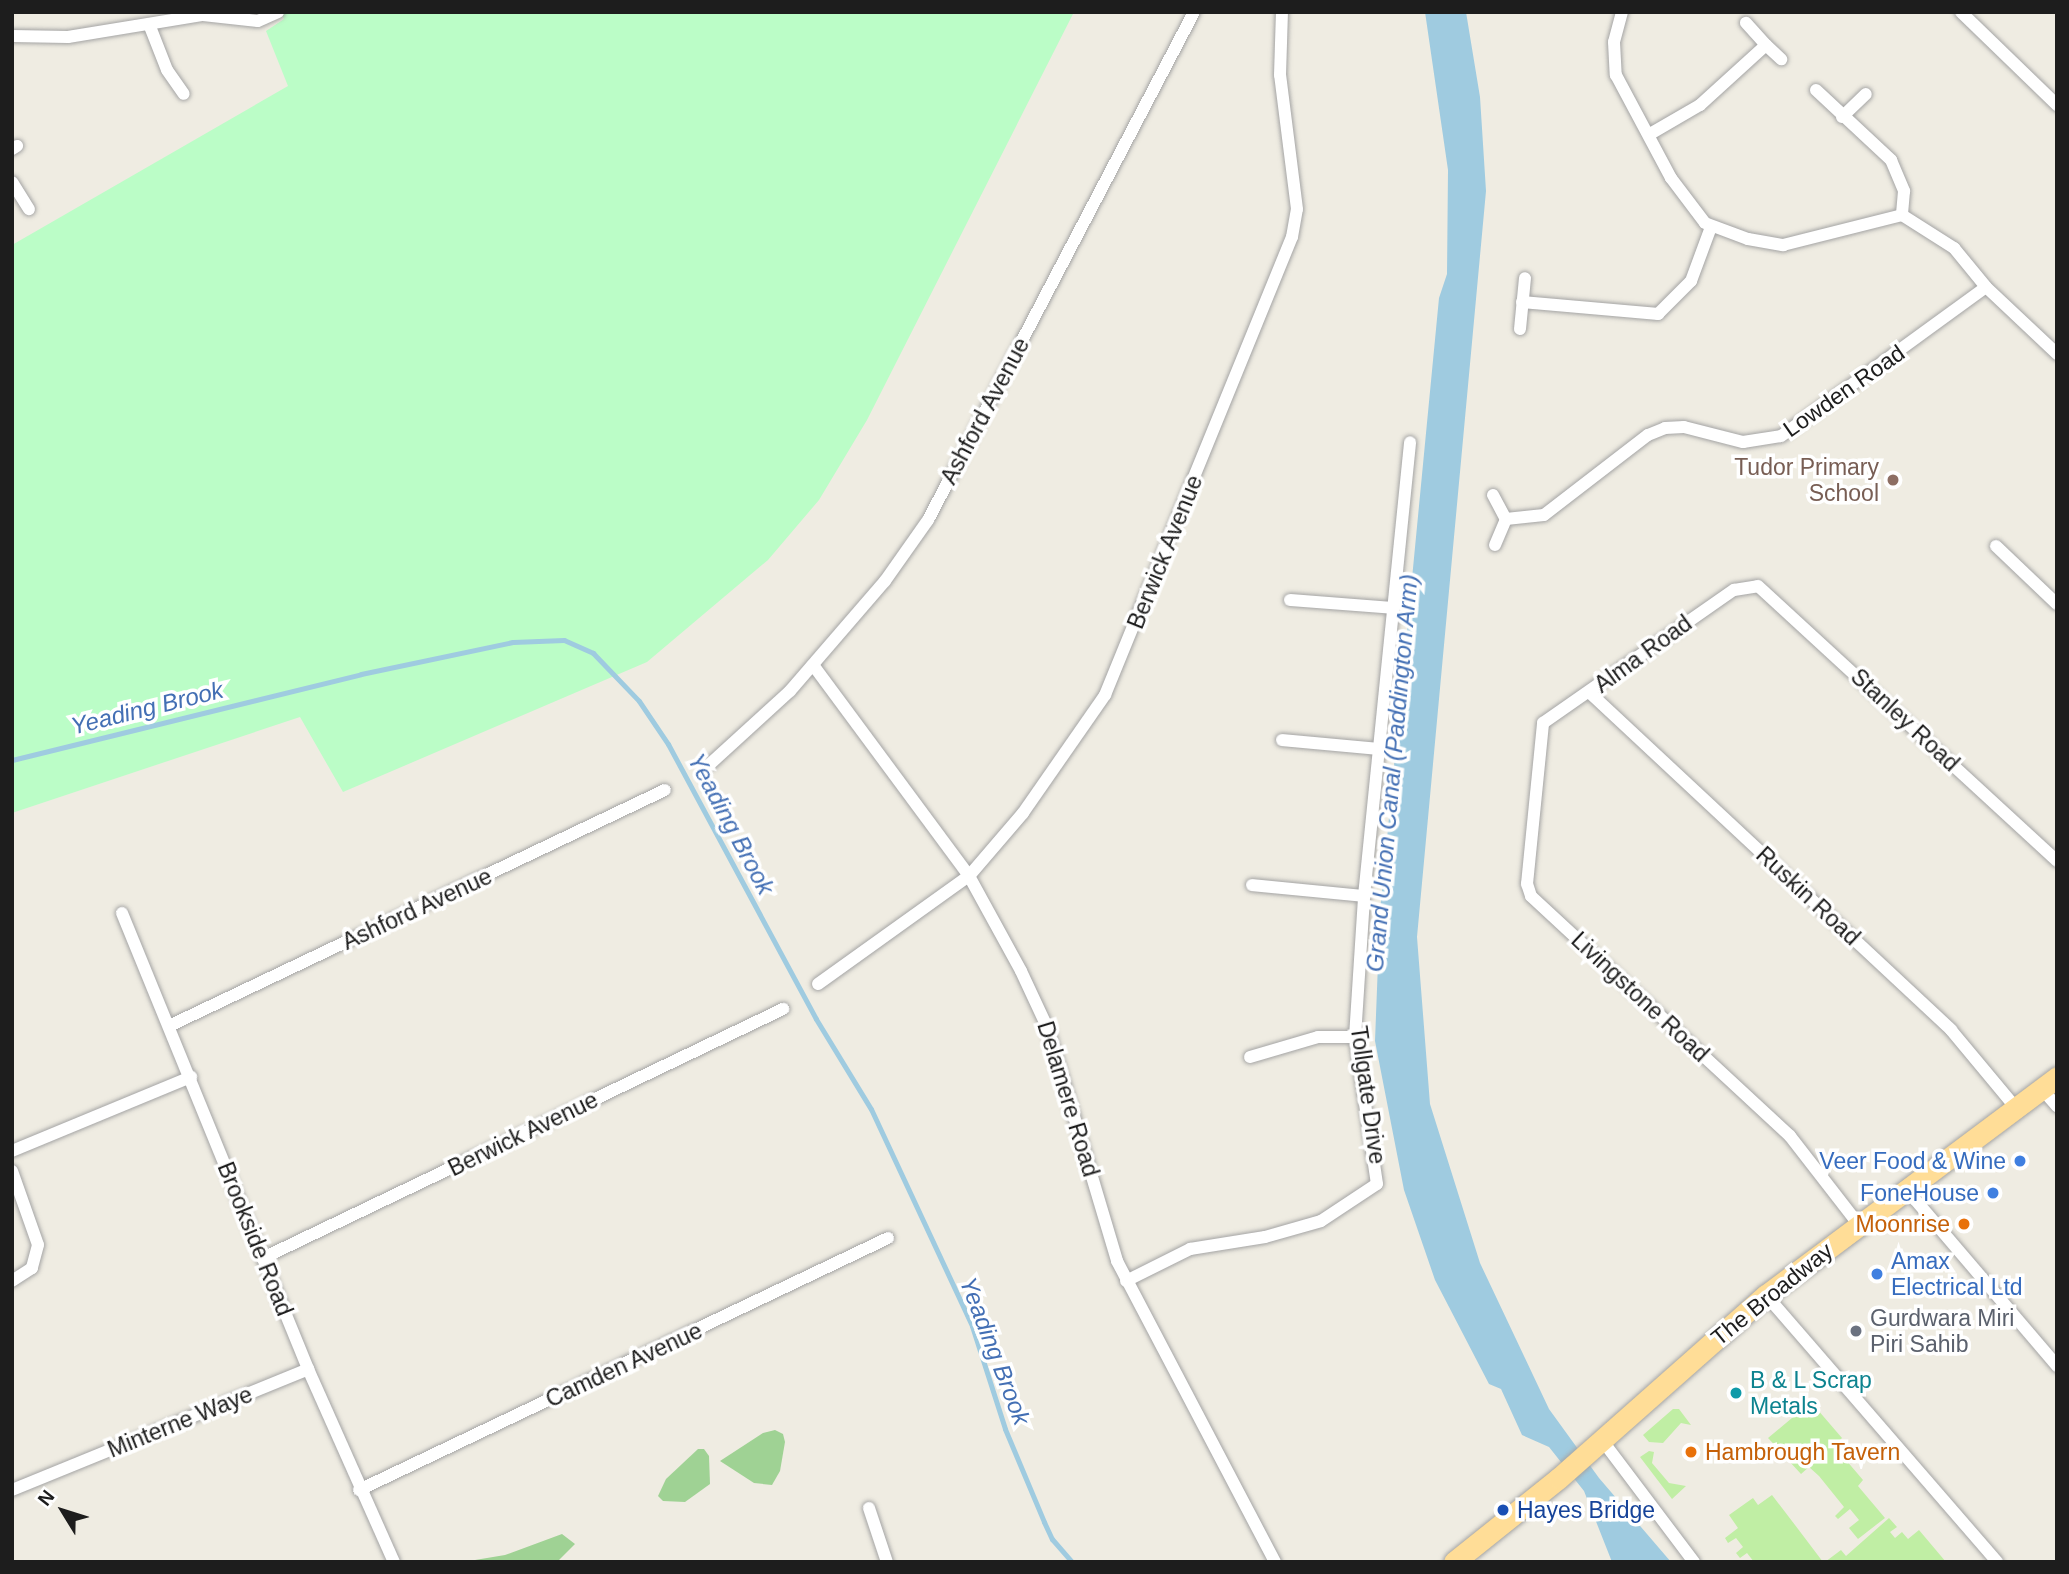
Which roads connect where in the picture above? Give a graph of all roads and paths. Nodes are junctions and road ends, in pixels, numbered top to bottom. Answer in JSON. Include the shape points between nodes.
{"nodes":[{"id":1,"x":278,"y":12,"type":"edge"},
{"id":2,"x":1194,"y":12,"type":"edge"},
{"id":3,"x":1282,"y":12,"type":"edge"},
{"id":4,"x":1622,"y":12,"type":"edge"},
{"id":5,"x":1961,"y":12,"type":"edge"},
{"id":6,"x":1746,"y":23,"type":"dead end"},
{"id":7,"x":149,"y":24,"type":"junction"},
{"id":8,"x":12,"y":36,"type":"edge"},
{"id":9,"x":1766,"y":45,"type":"junction"},
{"id":10,"x":1781,"y":59,"type":"dead end"},
{"id":11,"x":1815,"y":90,"type":"dead end"},
{"id":12,"x":184,"y":94,"type":"dead end"},
{"id":13,"x":1866,"y":94,"type":"dead end"},
{"id":14,"x":2057,"y":105,"type":"edge"},
{"id":15,"x":1842,"y":117,"type":"junction"},
{"id":16,"x":1650,"y":134,"type":"junction"},
{"id":17,"x":12,"y":182,"type":"edge"},
{"id":18,"x":29,"y":209,"type":"dead end"},
{"id":19,"x":1902,"y":215,"type":"junction"},
{"id":20,"x":1711,"y":228,"type":"junction"},
{"id":21,"x":1525,"y":278,"type":"dead end"},
{"id":22,"x":1986,"y":287,"type":"junction"},
{"id":23,"x":1522,"y":302,"type":"junction"},
{"id":24,"x":1520,"y":329,"type":"dead end"},
{"id":25,"x":2057,"y":354,"type":"edge"},
{"id":26,"x":1410,"y":442,"type":"dead end"},
{"id":27,"x":1493,"y":495,"type":"dead end"},
{"id":28,"x":1506,"y":519,"type":"junction"},
{"id":29,"x":1494,"y":545,"type":"dead end"},
{"id":30,"x":1996,"y":546,"type":"dead end"},
{"id":31,"x":1750,"y":584,"type":"joint"},
{"id":32,"x":1290,"y":600,"type":"dead end"},
{"id":33,"x":2057,"y":604,"type":"edge"},
{"id":34,"x":1393,"y":607,"type":"junction"},
{"id":35,"x":813,"y":665,"type":"junction"},
{"id":36,"x":1590,"y":693,"type":"junction"},
{"id":37,"x":1541,"y":729,"type":"joint"},
{"id":38,"x":1282,"y":740,"type":"dead end"},
{"id":39,"x":1379,"y":749,"type":"junction"},
{"id":40,"x":710,"y":764,"type":"dead end"},
{"id":41,"x":665,"y":790,"type":"dead end"},
{"id":42,"x":2057,"y":861,"type":"edge"},
{"id":43,"x":969,"y":876,"type":"junction"},
{"id":44,"x":1252,"y":885,"type":"dead end"},
{"id":45,"x":1364,"y":896,"type":"junction"},
{"id":46,"x":121,"y":914,"type":"dead end"},
{"id":47,"x":818,"y":984,"type":"dead end"},
{"id":48,"x":783,"y":1009,"type":"dead end"},
{"id":49,"x":169,"y":1026,"type":"junction"},
{"id":50,"x":1355,"y":1037,"type":"junction"},
{"id":51,"x":1250,"y":1057,"type":"dead end"},
{"id":52,"x":191,"y":1077,"type":"junction"},
{"id":53,"x":2050,"y":1083,"type":"edge"},
{"id":54,"x":2057,"y":1106,"type":"edge"},
{"id":55,"x":2016,"y":1108,"type":"junction"},
{"id":56,"x":12,"y":1151,"type":"edge"},
{"id":57,"x":12,"y":1171,"type":"edge"},
{"id":58,"x":1906,"y":1189,"type":"junction"},
{"id":59,"x":1859,"y":1225,"type":"junction"},
{"id":60,"x":888,"y":1238,"type":"dead end"},
{"id":61,"x":263,"y":1258,"type":"junction"},
{"id":62,"x":12,"y":1280,"type":"edge"},
{"id":63,"x":1126,"y":1281,"type":"junction"},
{"id":64,"x":1766,"y":1295,"type":"junction"},
{"id":65,"x":2057,"y":1366,"type":"edge"},
{"id":66,"x":308,"y":1369,"type":"junction"},
{"id":67,"x":1599,"y":1443,"type":"junction"},
{"id":68,"x":12,"y":1490,"type":"edge"},
{"id":69,"x":359,"y":1490,"type":"junction"},
{"id":70,"x":869,"y":1508,"type":"dead end"},
{"id":71,"x":1461,"y":1559,"type":"edge"},
{"id":72,"x":394,"y":1562,"type":"edge"},
{"id":73,"x":887,"y":1562,"type":"edge"},
{"id":74,"x":1275,"y":1562,"type":"edge"},
{"id":75,"x":1694,"y":1562,"type":"edge"},
{"id":76,"x":1997,"y":1562,"type":"edge"}],
"edges":[{"from":1,"to":7,"type":"street","via":[[258,21],[203,15]]},
{"from":2,"to":35,"type":"street","name":"Ashford Avenue","via":[[928,520],[885,581]]},
{"from":3,"to":43,"type":"street","name":"Berwick Avenue","via":[[1280,75],[1296,198],[1292,237],[1105,695],[1031,802]]},
{"from":4,"to":16,"type":"street","via":[[1614,42],[1616,75]]},
{"from":5,"to":14,"type":"street"},
{"from":6,"to":9,"type":"street"},
{"from":7,"to":8,"type":"street","via":[[68,37]]},
{"from":7,"to":12,"type":"street","via":[[167,70]]},
{"from":9,"to":10,"type":"street"},
{"from":9,"to":16,"type":"street","via":[[1700,106]]},
{"from":11,"to":15,"type":"street"},
{"from":13,"to":15,"type":"street"},
{"from":15,"to":19,"type":"street","via":[[1891,160],[1904,191]]},
{"from":16,"to":20,"type":"street","via":[[1689,207]]},
{"from":17,"to":18,"type":"street"},
{"from":19,"to":20,"type":"street","via":[[1783,245]]},
{"from":19,"to":22,"type":"street","via":[[1954,248]]},
{"from":20,"to":23,"type":"street","via":[[1691,281],[1658,314]]},
{"from":21,"to":23,"type":"street"},
{"from":22,"to":25,"type":"street"},
{"from":22,"to":28,"type":"street","name":"Lowden Road","via":[[1782,436],[1743,442],[1685,427],[1658,429],[1544,515]]},
{"from":23,"to":24,"type":"street"},
{"from":26,"to":34,"type":"street","name":"Tollgate Drive"},
{"from":27,"to":28,"type":"street"},
{"from":28,"to":29,"type":"street"},
{"from":30,"to":33,"type":"street"},
{"from":31,"to":36,"type":"street","name":"Alma Road","via":[[1647,648]]},
{"from":31,"to":42,"type":"street","name":"Stanley Road","via":[[1766,591]]},
{"from":32,"to":34,"type":"street"},
{"from":34,"to":39,"type":"street","name":"Tollgate Drive"},
{"from":35,"to":40,"type":"street","name":"Ashford Avenue","via":[[765,716]]},
{"from":35,"to":43,"type":"street","name":"Delamere Road"},
{"from":36,"to":37,"type":"street","name":"Alma Road","via":[[1553,713]]},
{"from":36,"to":55,"type":"street","name":"Ruskin Road","via":[[1951,1030]]},
{"from":37,"to":59,"type":"street","name":"Livingstone Road","via":[[1527,884],[1531,896],[1790,1136]]},
{"from":38,"to":39,"type":"street"},
{"from":39,"to":45,"type":"street","name":"Tollgate Drive"},
{"from":41,"to":49,"type":"street","name":"Ashford Avenue"},
{"from":43,"to":47,"type":"street","name":"Berwick Avenue"},
{"from":43,"to":63,"type":"street","name":"Delamere Road","via":[[1048,1029]]},
{"from":44,"to":45,"type":"street"},
{"from":45,"to":50,"type":"street","name":"Tollgate Drive"},
{"from":46,"to":49,"type":"street","name":"Brookside Road"},
{"from":48,"to":61,"type":"street","name":"Berwick Avenue"},
{"from":49,"to":52,"type":"street","name":"Brookside Road"},
{"from":50,"to":51,"type":"street","via":[[1318,1037]]},
{"from":50,"to":63,"type":"street","name":"Tollgate Drive","via":[[1379,1172],[1375,1188],[1321,1221],[1265,1237],[1189,1249]]},
{"from":52,"to":56,"type":"street"},
{"from":52,"to":61,"type":"street","name":"Brookside Road"},
{"from":53,"to":54,"type":"street"},
{"from":53,"to":55,"type":"main road","name":"The Broadway"},
{"from":55,"to":58,"type":"main road","name":"The Broadway"},
{"from":57,"to":62,"type":"street","via":[[38,1245],[32,1268]]},
{"from":58,"to":59,"type":"main road","name":"The Broadway"},
{"from":58,"to":65,"type":"street"},
{"from":59,"to":64,"type":"main road","name":"The Broadway"},
{"from":60,"to":69,"type":"street","name":"Camden Avenue"},
{"from":61,"to":66,"type":"street","name":"Brookside Road"},
{"from":63,"to":74,"type":"street","name":"Delamere Road"},
{"from":64,"to":67,"type":"main road","name":"The Broadway"},
{"from":64,"to":76,"type":"street"},
{"from":66,"to":68,"type":"street","name":"Minterne Waye"},
{"from":66,"to":69,"type":"street","name":"Brookside Road"},
{"from":67,"to":71,"type":"main road","name":"The Broadway"},
{"from":67,"to":75,"type":"street"},
{"from":69,"to":72,"type":"street","name":"Brookside Road"},
{"from":70,"to":73,"type":"street"}]}
